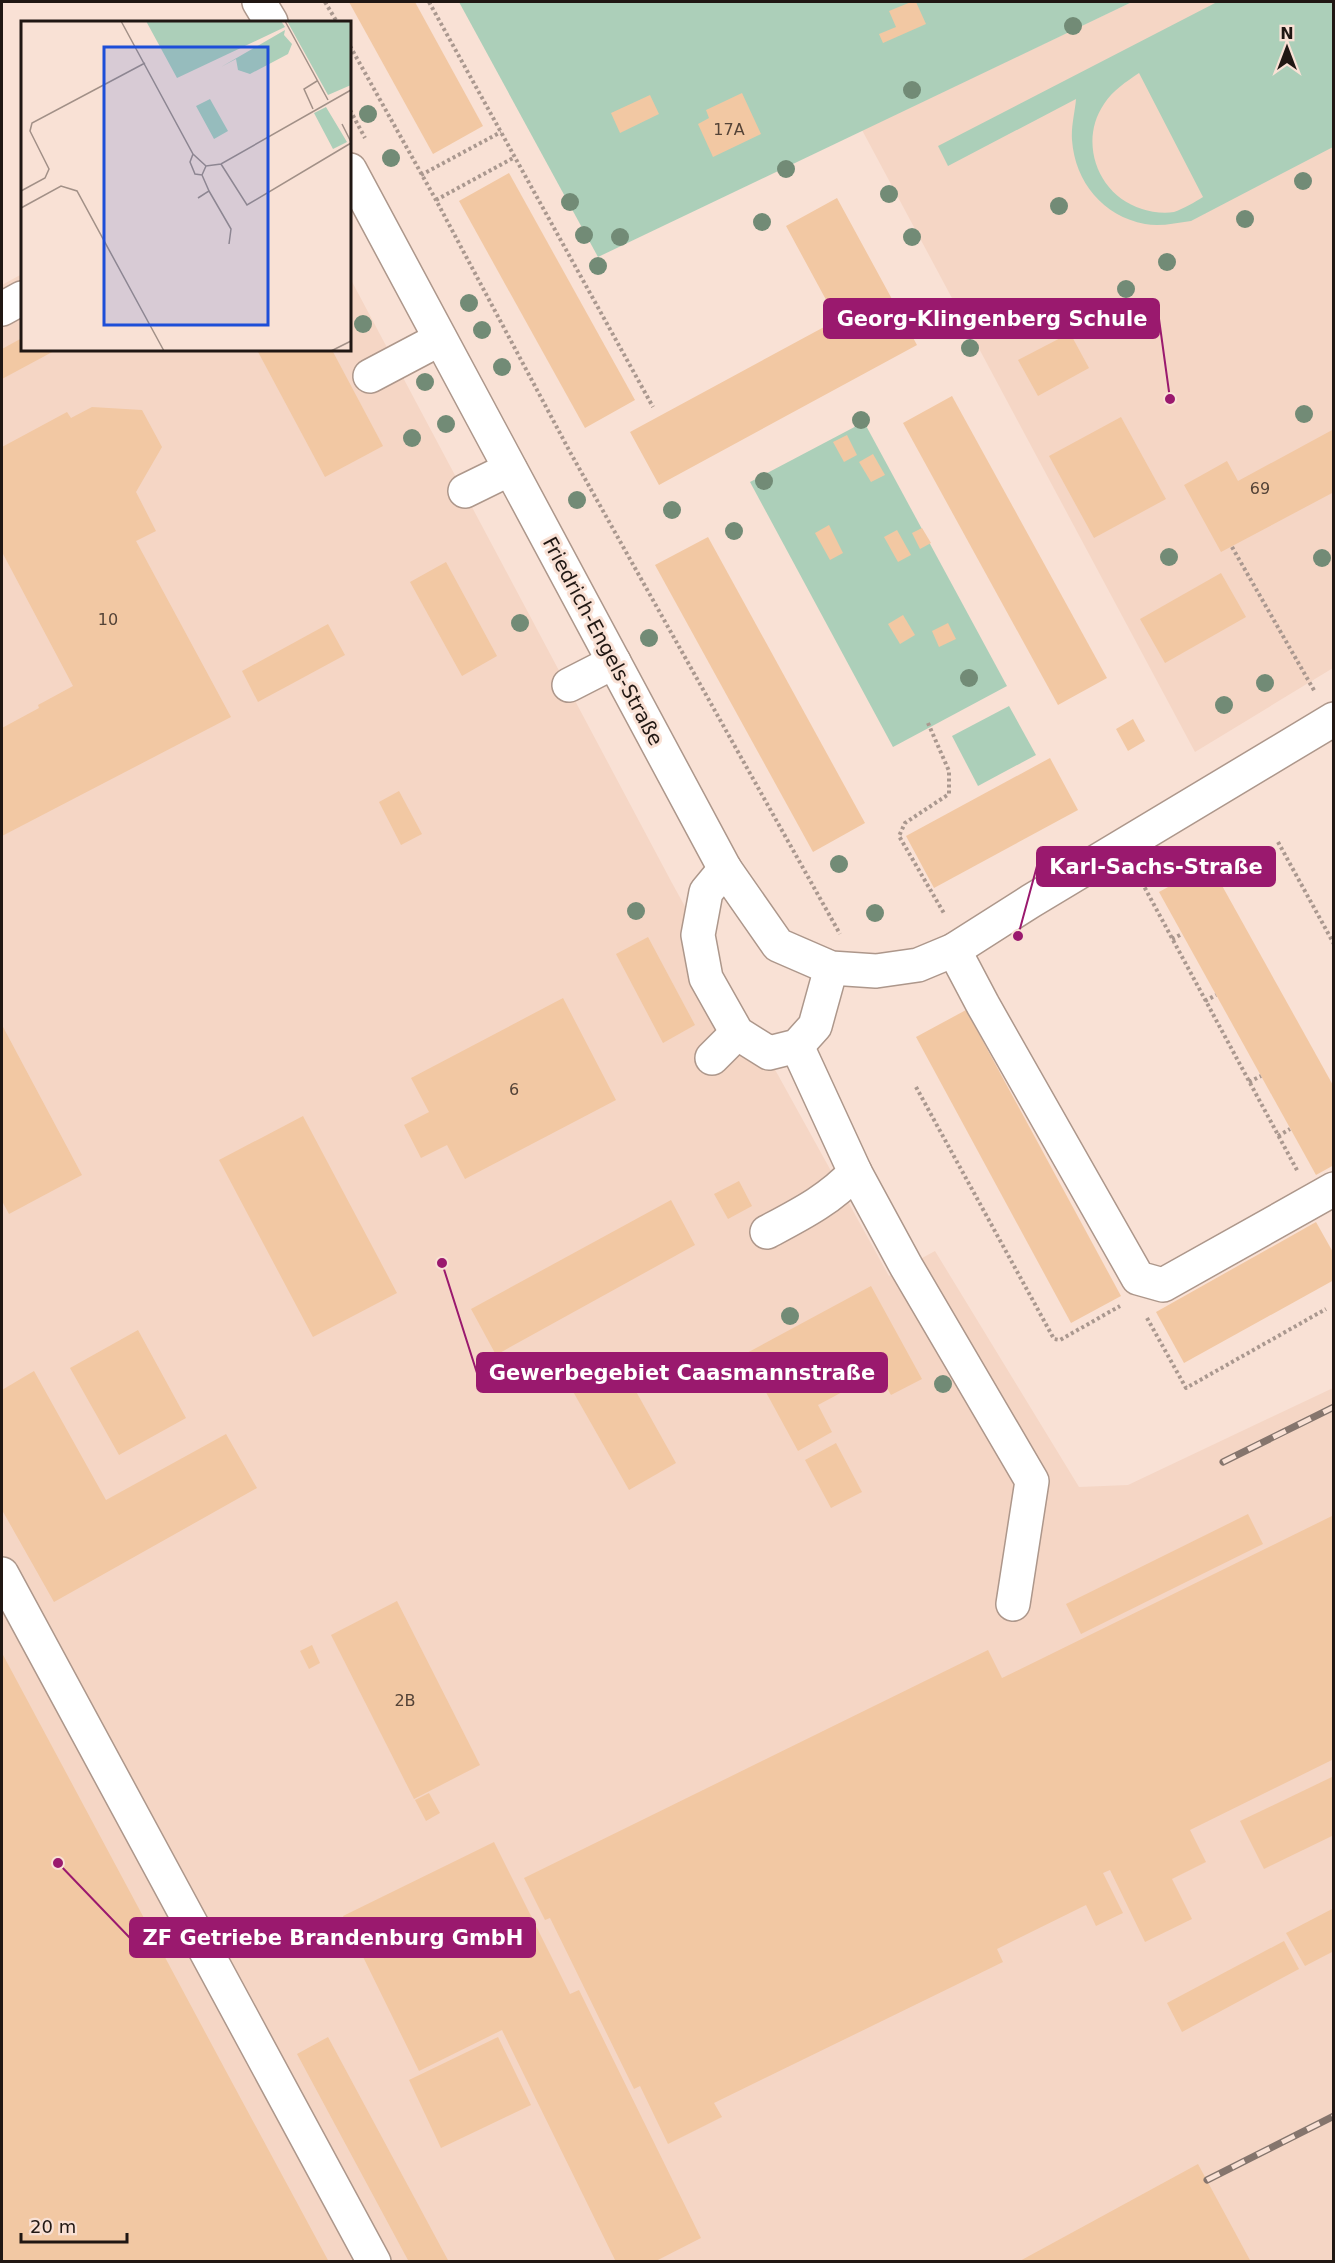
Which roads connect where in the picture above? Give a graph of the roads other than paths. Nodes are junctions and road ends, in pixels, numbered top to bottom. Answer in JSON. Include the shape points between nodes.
{"nodes":[{"id":1,"x":259,"y":2,"type":"edge"},
{"id":2,"x":270,"y":21,"type":"edge"},
{"id":3,"x":351,"y":172,"type":"edge"},
{"id":4,"x":21,"y":299,"type":"edge"},
{"id":5,"x":2,"y":309,"type":"edge"},
{"id":6,"x":440,"y":339,"type":"junction"},
{"id":7,"x":370,"y":376,"type":"dead end"},
{"id":8,"x":510,"y":469,"type":"junction"},
{"id":9,"x":465,"y":491,"type":"dead end"},
{"id":10,"x":614,"y":662,"type":"junction"},
{"id":11,"x":569,"y":685,"type":"dead end"},
{"id":12,"x":1326,"y":709,"type":"edge"},
{"id":13,"x":725,"y":869,"type":"junction"},
{"id":14,"x":954,"y":950,"type":"junction"},
{"id":15,"x":836,"y":953,"type":"junction"},
{"id":16,"x":737,"y":1033,"type":"junction"},
{"id":17,"x":797,"y":1046,"type":"junction"},
{"id":18,"x":712,"y":1058,"type":"dead end"},
{"id":19,"x":855,"y":1172,"type":"junction"},
{"id":20,"x":1323,"y":1195,"type":"edge"},
{"id":21,"x":767,"y":1232,"type":"dead end"},
{"id":22,"x":2,"y":1574,"type":"edge"},
{"id":23,"x":1013,"y":1604,"type":"dead end"},
{"id":24,"x":374,"y":2262,"type":"edge"}],
"edges":[{"from":1,"to":2,"type":"street"},
{"from":3,"to":6,"type":"street","name":"Friedrich-Engels-Straße"},
{"from":4,"to":5,"type":"street"},
{"from":6,"to":7,"type":"street"},
{"from":6,"to":8,"type":"street","name":"Friedrich-Engels-Straße"},
{"from":8,"to":9,"type":"street"},
{"from":8,"to":10,"type":"street","name":"Friedrich-Engels-Straße"},
{"from":10,"to":11,"type":"street"},
{"from":10,"to":13,"type":"street","name":"Friedrich-Engels-Straße"},
{"from":12,"to":14,"type":"street","name":"Friedrich-Engels-Straße"},
{"from":13,"to":15,"type":"street","name":"Friedrich-Engels-Straße","via":[[778,945]]},
{"from":13,"to":16,"type":"street","via":[[706,892],[698,935],[706,978]]},
{"from":14,"to":15,"type":"street","name":"Friedrich-Engels-Straße","via":[[918,964],[876,971]]},
{"from":14,"to":20,"type":"street","via":[[1144,1288],[1163,1285]]},
{"from":15,"to":17,"type":"street","via":[[815,1026]]},
{"from":16,"to":17,"type":"street","via":[[769,1053]]},
{"from":16,"to":18,"type":"street"},
{"from":17,"to":19,"type":"street"},
{"from":19,"to":21,"type":"street","via":[[841,1188]]},
{"from":19,"to":23,"type":"street","via":[[1032,1481]]},
{"from":22,"to":24,"type":"street"}]}
